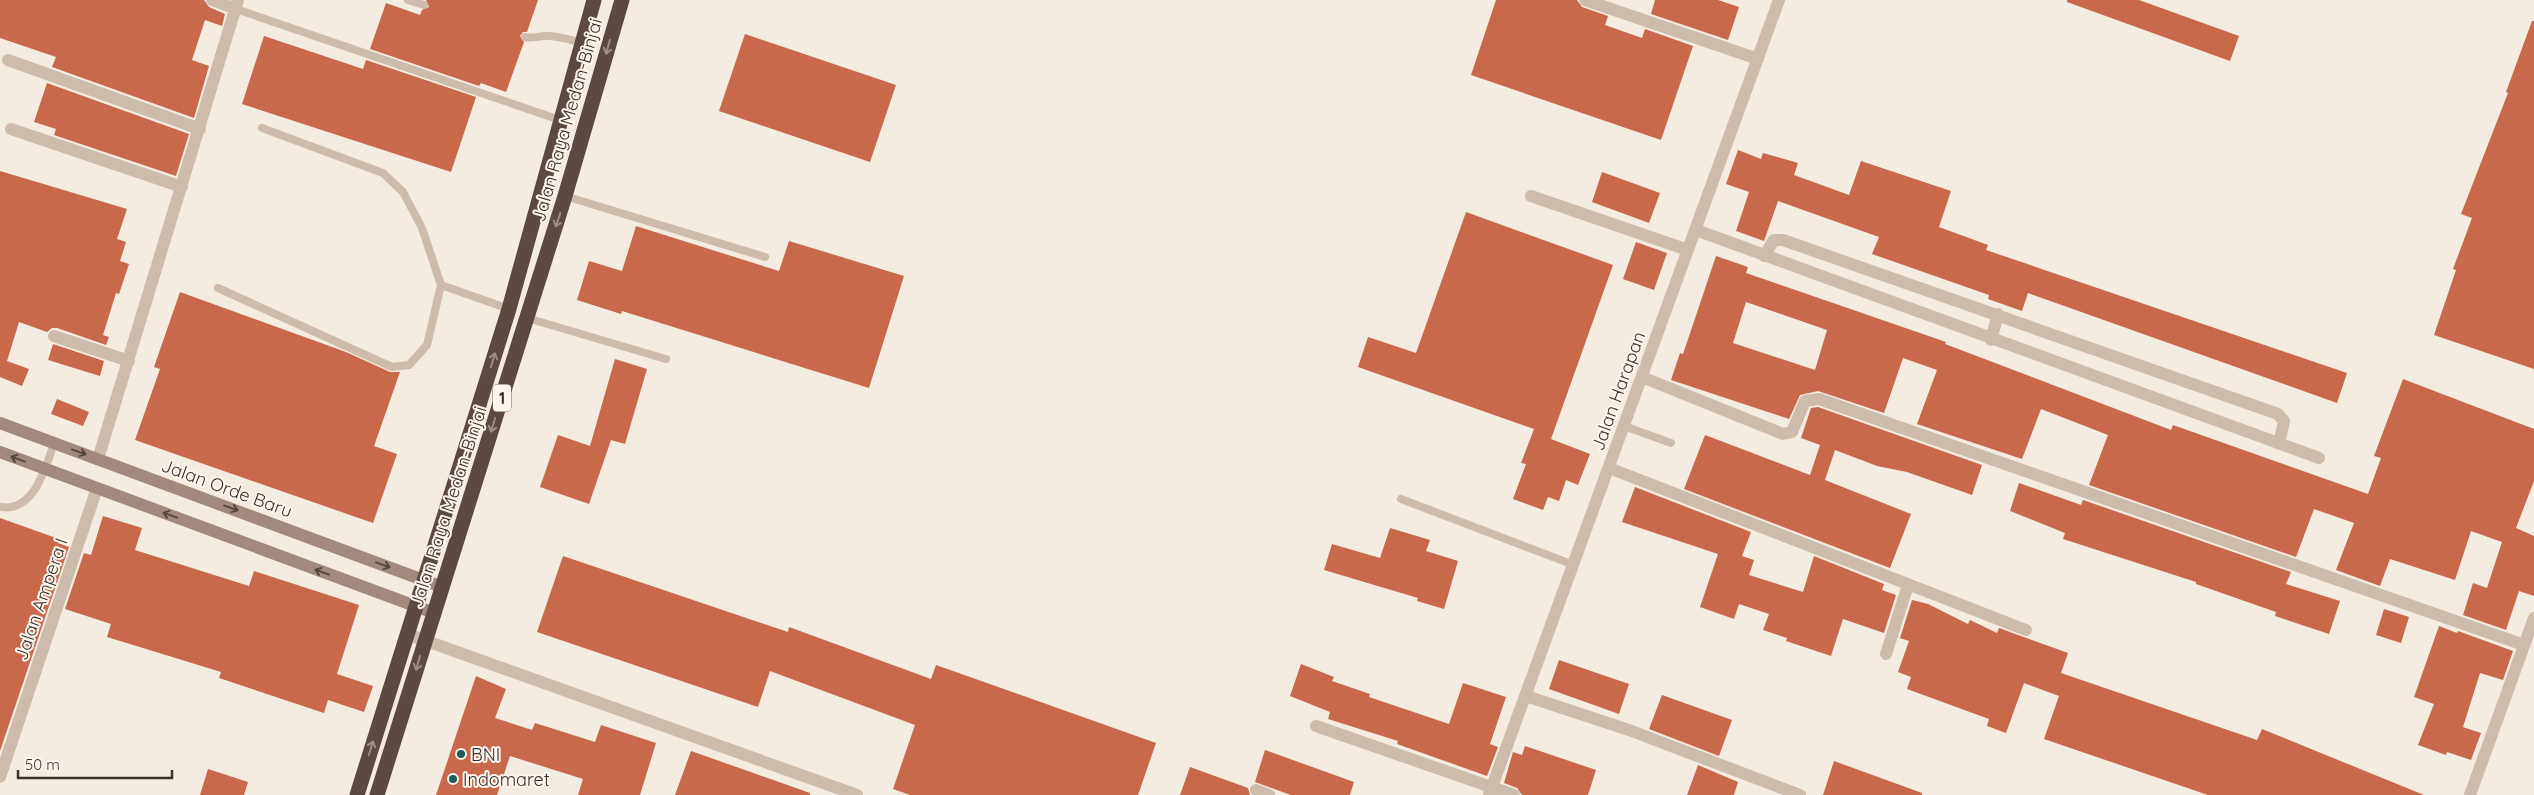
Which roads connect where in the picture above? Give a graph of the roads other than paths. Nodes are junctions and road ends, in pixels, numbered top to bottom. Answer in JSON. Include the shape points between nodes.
{"nodes":[{"id":1,"x":212,"y":0,"type":"edge"},
{"id":2,"x":408,"y":0,"type":"edge"},
{"id":3,"x":594,"y":0,"type":"edge"},
{"id":4,"x":622,"y":0,"type":"edge"},
{"id":5,"x":1585,"y":0,"type":"edge"},
{"id":6,"x":1779,"y":0,"type":"edge"},
{"id":7,"x":237,"y":4,"type":"edge"},
{"id":8,"x":424,"y":5,"type":"dead end"},
{"id":9,"x":525,"y":38,"type":"dead end"},
{"id":10,"x":582,"y":43,"type":"junction"},
{"id":11,"x":1758,"y":59,"type":"junction"},
{"id":12,"x":8,"y":60,"type":"dead end"},
{"id":13,"x":560,"y":120,"type":"junction"},
{"id":14,"x":262,"y":128,"type":"dead end"},
{"id":15,"x":11,"y":129,"type":"dead end"},
{"id":16,"x":200,"y":129,"type":"junction"},
{"id":17,"x":182,"y":187,"type":"junction"},
{"id":18,"x":565,"y":196,"type":"junction"},
{"id":19,"x":1531,"y":196,"type":"dead end"},
{"id":20,"x":1696,"y":230,"type":"junction"},
{"id":21,"x":1688,"y":250,"type":"junction"},
{"id":22,"x":1764,"y":256,"type":"junction"},
{"id":23,"x":765,"y":257,"type":"dead end"},
{"id":24,"x":441,"y":285,"type":"junction"},
{"id":25,"x":218,"y":288,"type":"dead end"},
{"id":26,"x":509,"y":309,"type":"junction"},
{"id":27,"x":1998,"y":314,"type":"junction"},
{"id":28,"x":527,"y":318,"type":"junction"},
{"id":29,"x":54,"y":336,"type":"dead end"},
{"id":30,"x":1992,"y":340,"type":"junction"},
{"id":31,"x":666,"y":359,"type":"dead end"},
{"id":32,"x":129,"y":361,"type":"junction"},
{"id":33,"x":1642,"y":377,"type":"junction"},
{"id":34,"x":0,"y":423,"type":"edge"},
{"id":35,"x":1624,"y":426,"type":"junction"},
{"id":36,"x":54,"y":442,"type":"junction"},
{"id":37,"x":1671,"y":443,"type":"dead end"},
{"id":38,"x":2279,"y":444,"type":"junction"},
{"id":39,"x":0,"y":452,"type":"edge"},
{"id":40,"x":98,"y":458,"type":"junction"},
{"id":41,"x":2319,"y":458,"type":"dead end"},
{"id":42,"x":1609,"y":468,"type":"junction"},
{"id":43,"x":45,"y":469,"type":"junction"},
{"id":44,"x":97,"y":488,"type":"junction"},
{"id":45,"x":1401,"y":499,"type":"dead end"},
{"id":46,"x":0,"y":507,"type":"edge"},
{"id":47,"x":1574,"y":564,"type":"junction"},
{"id":48,"x":424,"y":580,"type":"junction"},
{"id":49,"x":1908,"y":585,"type":"junction"},
{"id":50,"x":442,"y":587,"type":"junction"},
{"id":51,"x":416,"y":606,"type":"junction"},
{"id":52,"x":434,"y":613,"type":"junction"},
{"id":53,"x":2534,"y":618,"type":"edge"},
{"id":54,"x":2026,"y":630,"type":"dead end"},
{"id":55,"x":407,"y":634,"type":"junction"},
{"id":56,"x":426,"y":640,"type":"junction"},
{"id":57,"x":2524,"y":645,"type":"junction"},
{"id":58,"x":1886,"y":654,"type":"dead end"},
{"id":59,"x":1526,"y":696,"type":"junction"},
{"id":60,"x":1316,"y":726,"type":"dead end"},
{"id":61,"x":0,"y":777,"type":"edge"},
{"id":62,"x":1256,"y":790,"type":"dead end"},
{"id":63,"x":1491,"y":791,"type":"edge"},
{"id":64,"x":357,"y":795,"type":"edge"},
{"id":65,"x":377,"y":795,"type":"edge"},
{"id":66,"x":857,"y":795,"type":"edge"},
{"id":67,"x":1269,"y":795,"type":"edge"},
{"id":68,"x":1514,"y":795,"type":"edge"},
{"id":69,"x":1800,"y":795,"type":"edge"},
{"id":70,"x":2470,"y":795,"type":"edge"}],
"edges":[{"from":1,"to":7,"type":"street"},
{"from":2,"to":8,"type":"lane"},
{"from":3,"to":10,"type":"highway","name":"Jalan Raya Medan-Binjai","number":"1"},
{"from":4,"to":18,"type":"highway","name":"Jalan Raya Medan-Binjai","number":"1","one_way":true},
{"from":5,"to":11,"type":"street"},
{"from":6,"to":11,"type":"street","name":"Jalan Harapan"},
{"from":7,"to":13,"type":"lane"},
{"from":7,"to":16,"type":"street"},
{"from":9,"to":10,"type":"lane","via":[[554,36]]},
{"from":10,"to":13,"type":"highway","name":"Jalan Raya Medan-Binjai","number":"1"},
{"from":11,"to":20,"type":"street","name":"Jalan Harapan"},
{"from":12,"to":16,"type":"street"},
{"from":13,"to":26,"type":"highway","name":"Jalan Raya Medan-Binjai","number":"1"},
{"from":14,"to":24,"type":"lane","via":[[383,173],[403,192],[422,228]]},
{"from":15,"to":17,"type":"street"},
{"from":16,"to":17,"type":"street"},
{"from":17,"to":32,"type":"street"},
{"from":18,"to":23,"type":"lane"},
{"from":18,"to":28,"type":"highway","name":"Jalan Raya Medan-Binjai","number":"1","one_way":true},
{"from":19,"to":21,"type":"street"},
{"from":20,"to":21,"type":"street","name":"Jalan Harapan"},
{"from":20,"to":22,"type":"street"},
{"from":21,"to":33,"type":"street","name":"Jalan Harapan"},
{"from":22,"to":27,"type":"street","via":[[1774,240],[1783,240]]},
{"from":22,"to":30,"type":"street"},
{"from":24,"to":25,"type":"lane","via":[[427,345],[409,365],[392,367]]},
{"from":24,"to":26,"type":"lane"},
{"from":48,"to":26,"type":"highway","name":"Jalan Raya Medan-Binjai","number":"1","one_way":true},
{"from":27,"to":30,"type":"street"},
{"from":27,"to":38,"type":"street","via":[[2278,414],[2284,420]]},
{"from":28,"to":31,"type":"lane"},
{"from":28,"to":50,"type":"highway","name":"Jalan Raya Medan-Binjai","number":"1","one_way":true},
{"from":29,"to":32,"type":"street"},
{"from":30,"to":38,"type":"street"},
{"from":32,"to":40,"type":"street"},
{"from":33,"to":35,"type":"street","name":"Jalan Harapan"},
{"from":33,"to":57,"type":"street","via":[[1783,434],[1792,432],[1805,401],[1819,399]]},
{"from":34,"to":36,"type":"main road","name":"Jalan Orde Baru"},
{"from":35,"to":37,"type":"lane"},
{"from":35,"to":42,"type":"street","name":"Jalan Harapan"},
{"from":36,"to":40,"type":"main road","name":"Jalan Orde Baru","one_way":true},
{"from":36,"to":43,"type":"lane"},
{"from":38,"to":41,"type":"street"},
{"from":43,"to":39,"type":"main road","one_way":true},
{"from":40,"to":48,"type":"main road","name":"Jalan Orde Baru","one_way":true},
{"from":42,"to":47,"type":"street","name":"Jalan Harapan"},
{"from":42,"to":49,"type":"street"},
{"from":43,"to":44,"type":"main road"},
{"from":43,"to":46,"type":"lane","via":[[30,496],[20,505]]},
{"from":51,"to":44,"type":"main road","one_way":true},
{"from":44,"to":61,"type":"street","name":"Jalan Ampera I"},
{"from":45,"to":47,"type":"lane"},
{"from":47,"to":59,"type":"street","name":"Jalan Harapan"},
{"from":48,"to":50,"type":"main road","name":"Jalan Orde Baru"},
{"from":48,"to":51,"type":"highway","name":"Jalan Raya Medan-Binjai","number":"1"},
{"from":49,"to":54,"type":"street"},
{"from":49,"to":58,"type":"street"},
{"from":50,"to":52,"type":"highway","name":"Jalan Raya Medan-Binjai","number":"1"},
{"from":51,"to":52,"type":"main road"},
{"from":51,"to":55,"type":"highway","name":"Jalan Raya Medan-Binjai","number":"1"},
{"from":52,"to":56,"type":"highway","name":"Jalan Raya Medan-Binjai","number":"1"},
{"from":53,"to":57,"type":"street"},
{"from":55,"to":56,"type":"street"},
{"from":64,"to":55,"type":"highway","name":"Jalan Raya Medan-Binjai","number":"1","one_way":true},
{"from":56,"to":65,"type":"highway","name":"Jalan Raya Medan-Binjai","number":"1","one_way":true},
{"from":56,"to":66,"type":"street"},
{"from":57,"to":70,"type":"street"},
{"from":59,"to":63,"type":"street","name":"Jalan Harapan"},
{"from":59,"to":69,"type":"street","via":[[1629,730]]},
{"from":60,"to":63,"type":"street"},
{"from":62,"to":67,"type":"street"},
{"from":63,"to":68,"type":"street"}]}
